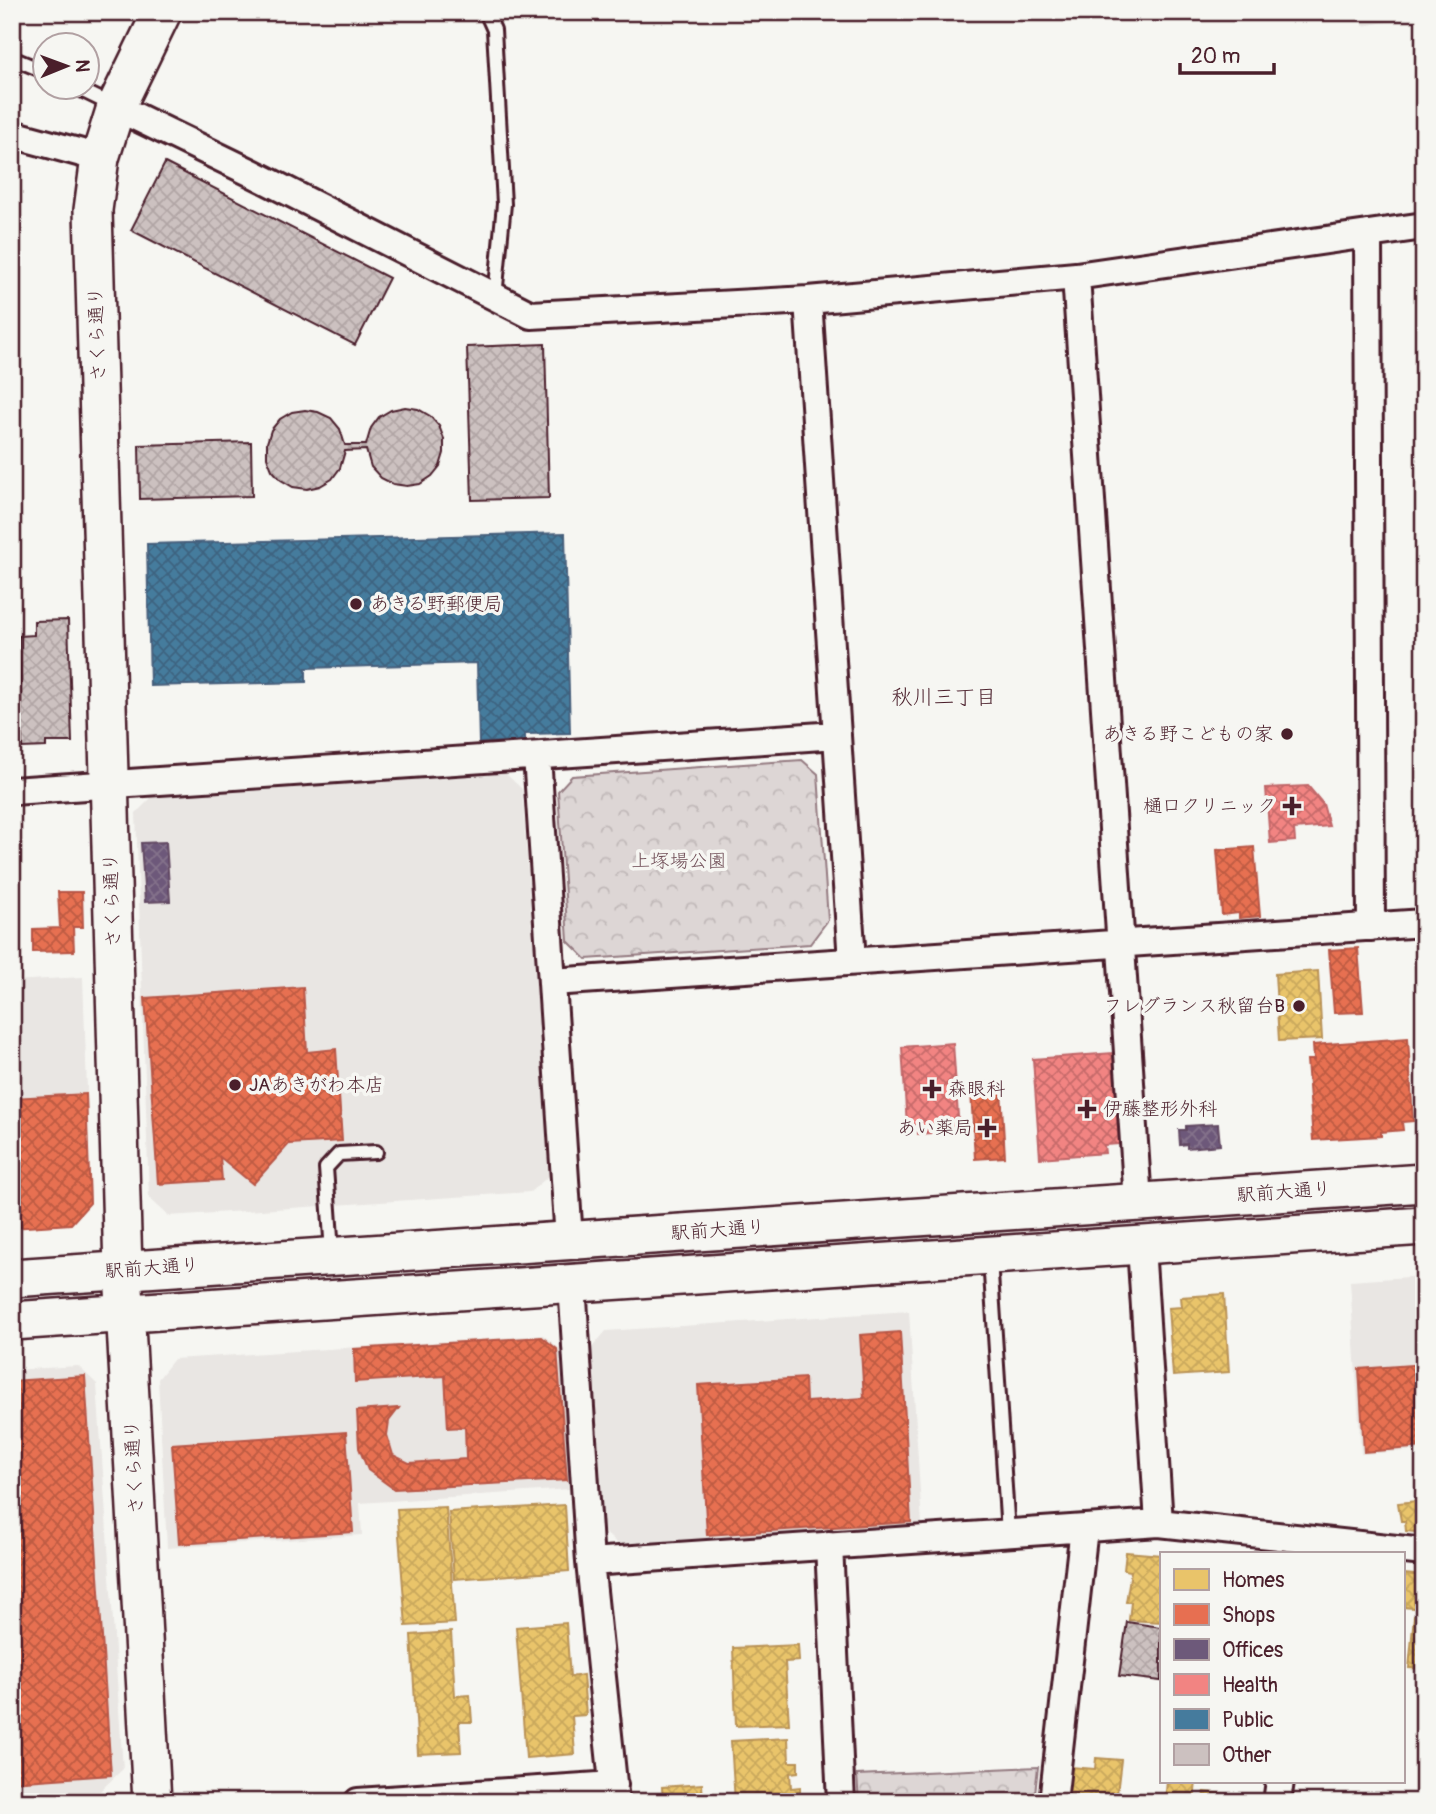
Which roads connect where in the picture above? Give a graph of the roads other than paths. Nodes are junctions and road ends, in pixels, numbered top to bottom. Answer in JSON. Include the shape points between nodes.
{"nodes":[{"id":1,"x":162,"y":12,"type":"edge"},
{"id":2,"x":486,"y":12,"type":"edge"},
{"id":3,"x":12,"y":58,"type":"edge"},
{"id":4,"x":32,"y":66,"type":"edge"},
{"id":5,"x":102,"y":100,"type":"edge"},
{"id":6,"x":116,"y":107,"type":"junction"},
{"id":7,"x":12,"y":134,"type":"edge"},
{"id":8,"x":100,"y":158,"type":"junction"},
{"id":9,"x":1424,"y":226,"type":"edge"},
{"id":10,"x":1368,"y":234,"type":"junction"},
{"id":11,"x":1076,"y":276,"type":"junction"},
{"id":12,"x":495,"y":297,"type":"junction"},
{"id":13,"x":808,"y":300,"type":"junction"},
{"id":14,"x":837,"y":736,"type":"junction"},
{"id":15,"x":537,"y":756,"type":"junction"},
{"id":16,"x":109,"y":784,"type":"junction"},
{"id":17,"x":12,"y":791,"type":"edge"},
{"id":18,"x":1424,"y":923,"type":"edge"},
{"id":19,"x":1371,"y":927,"type":"junction"},
{"id":20,"x":1121,"y":943,"type":"junction"},
{"id":21,"x":852,"y":961,"type":"junction"},
{"id":22,"x":552,"y":982,"type":"junction"},
{"id":23,"x":376,"y":1152,"type":"dead end"},
{"id":24,"x":1424,"y":1183,"type":"edge"},
{"id":25,"x":1138,"y":1202,"type":"junction"},
{"id":26,"x":1424,"y":1226,"type":"edge"},
{"id":27,"x":569,"y":1240,"type":"junction"},
{"id":28,"x":1141,"y":1246,"type":"junction"},
{"id":29,"x":990,"y":1255,"type":"junction"},
{"id":30,"x":332,"y":1256,"type":"junction"},
{"id":31,"x":123,"y":1270,"type":"junction"},
{"id":32,"x":12,"y":1278,"type":"edge"},
{"id":33,"x":572,"y":1284,"type":"junction"},
{"id":34,"x":125,"y":1314,"type":"junction"},
{"id":35,"x":12,"y":1321,"type":"edge"},
{"id":36,"x":1159,"y":1523,"type":"junction"},
{"id":37,"x":1084,"y":1528,"type":"junction"},
{"id":38,"x":1008,"y":1533,"type":"junction"},
{"id":39,"x":829,"y":1545,"type":"junction"},
{"id":40,"x":1306,"y":1546,"type":"edge"},
{"id":41,"x":1424,"y":1552,"type":"edge"},
{"id":42,"x":590,"y":1562,"type":"junction"},
{"id":43,"x":1280,"y":1783,"type":"edge"},
{"id":44,"x":615,"y":1793,"type":"edge"},
{"id":45,"x":390,"y":1801,"type":"edge"},
{"id":46,"x":152,"y":1802,"type":"edge"},
{"id":47,"x":358,"y":1802,"type":"edge"},
{"id":48,"x":841,"y":1802,"type":"edge"},
{"id":49,"x":1053,"y":1802,"type":"edge"},
{"id":50,"x":1277,"y":1802,"type":"edge"}],
"edges":[{"from":1,"to":6,"type":"street","name":"さくら通り"},
{"from":2,"to":12,"type":"lane","via":[[494,30],[504,204]]},
{"from":3,"to":4,"type":"lane"},
{"from":5,"to":6,"type":"lane"},
{"from":6,"to":8,"type":"street","name":"さくら通り"},
{"from":6,"to":12,"type":"street"},
{"from":7,"to":8,"type":"street"},
{"from":8,"to":16,"type":"street","name":"さくら通り","via":[[93,210]]},
{"from":9,"to":10,"type":"street"},
{"from":10,"to":11,"type":"street"},
{"from":10,"to":19,"type":"street"},
{"from":11,"to":13,"type":"street"},
{"from":11,"to":20,"type":"street"},
{"from":12,"to":13,"type":"street","via":[[531,315]]},
{"from":13,"to":14,"type":"street"},
{"from":14,"to":15,"type":"street"},
{"from":14,"to":21,"type":"street"},
{"from":15,"to":16,"type":"street"},
{"from":15,"to":22,"type":"street"},
{"from":16,"to":17,"type":"street"},
{"from":16,"to":31,"type":"street","name":"さくら通り"},
{"from":18,"to":19,"type":"street"},
{"from":19,"to":20,"type":"street"},
{"from":20,"to":21,"type":"street"},
{"from":20,"to":25,"type":"street"},
{"from":21,"to":22,"type":"street"},
{"from":22,"to":27,"type":"street"},
{"from":23,"to":30,"type":"lane","via":[[339,1154],[326,1168]]},
{"from":24,"to":25,"type":"street","name":"駅前大通り"},
{"from":25,"to":27,"type":"street","name":"駅前大通り"},
{"from":26,"to":28,"type":"street"},
{"from":27,"to":30,"type":"street","name":"駅前大通り"},
{"from":28,"to":29,"type":"street"},
{"from":28,"to":36,"type":"street"},
{"from":29,"to":33,"type":"street"},
{"from":29,"to":38,"type":"lane"},
{"from":30,"to":31,"type":"street","name":"駅前大通り"},
{"from":31,"to":32,"type":"street","name":"駅前大通り"},
{"from":31,"to":34,"type":"street","name":"さくら通り"},
{"from":33,"to":34,"type":"street"},
{"from":33,"to":42,"type":"street"},
{"from":34,"to":35,"type":"street"},
{"from":34,"to":46,"type":"street","name":"さくら通り"},
{"from":36,"to":37,"type":"street"},
{"from":36,"to":40,"type":"street"},
{"from":37,"to":38,"type":"street"},
{"from":37,"to":49,"type":"street"},
{"from":38,"to":39,"type":"street"},
{"from":39,"to":42,"type":"street"},
{"from":39,"to":48,"type":"street"},
{"from":40,"to":41,"type":"street"},
{"from":42,"to":44,"type":"street"},
{"from":43,"to":50,"type":"street"},
{"from":44,"to":45,"type":"street"},
{"from":45,"to":47,"type":"street"}]}
